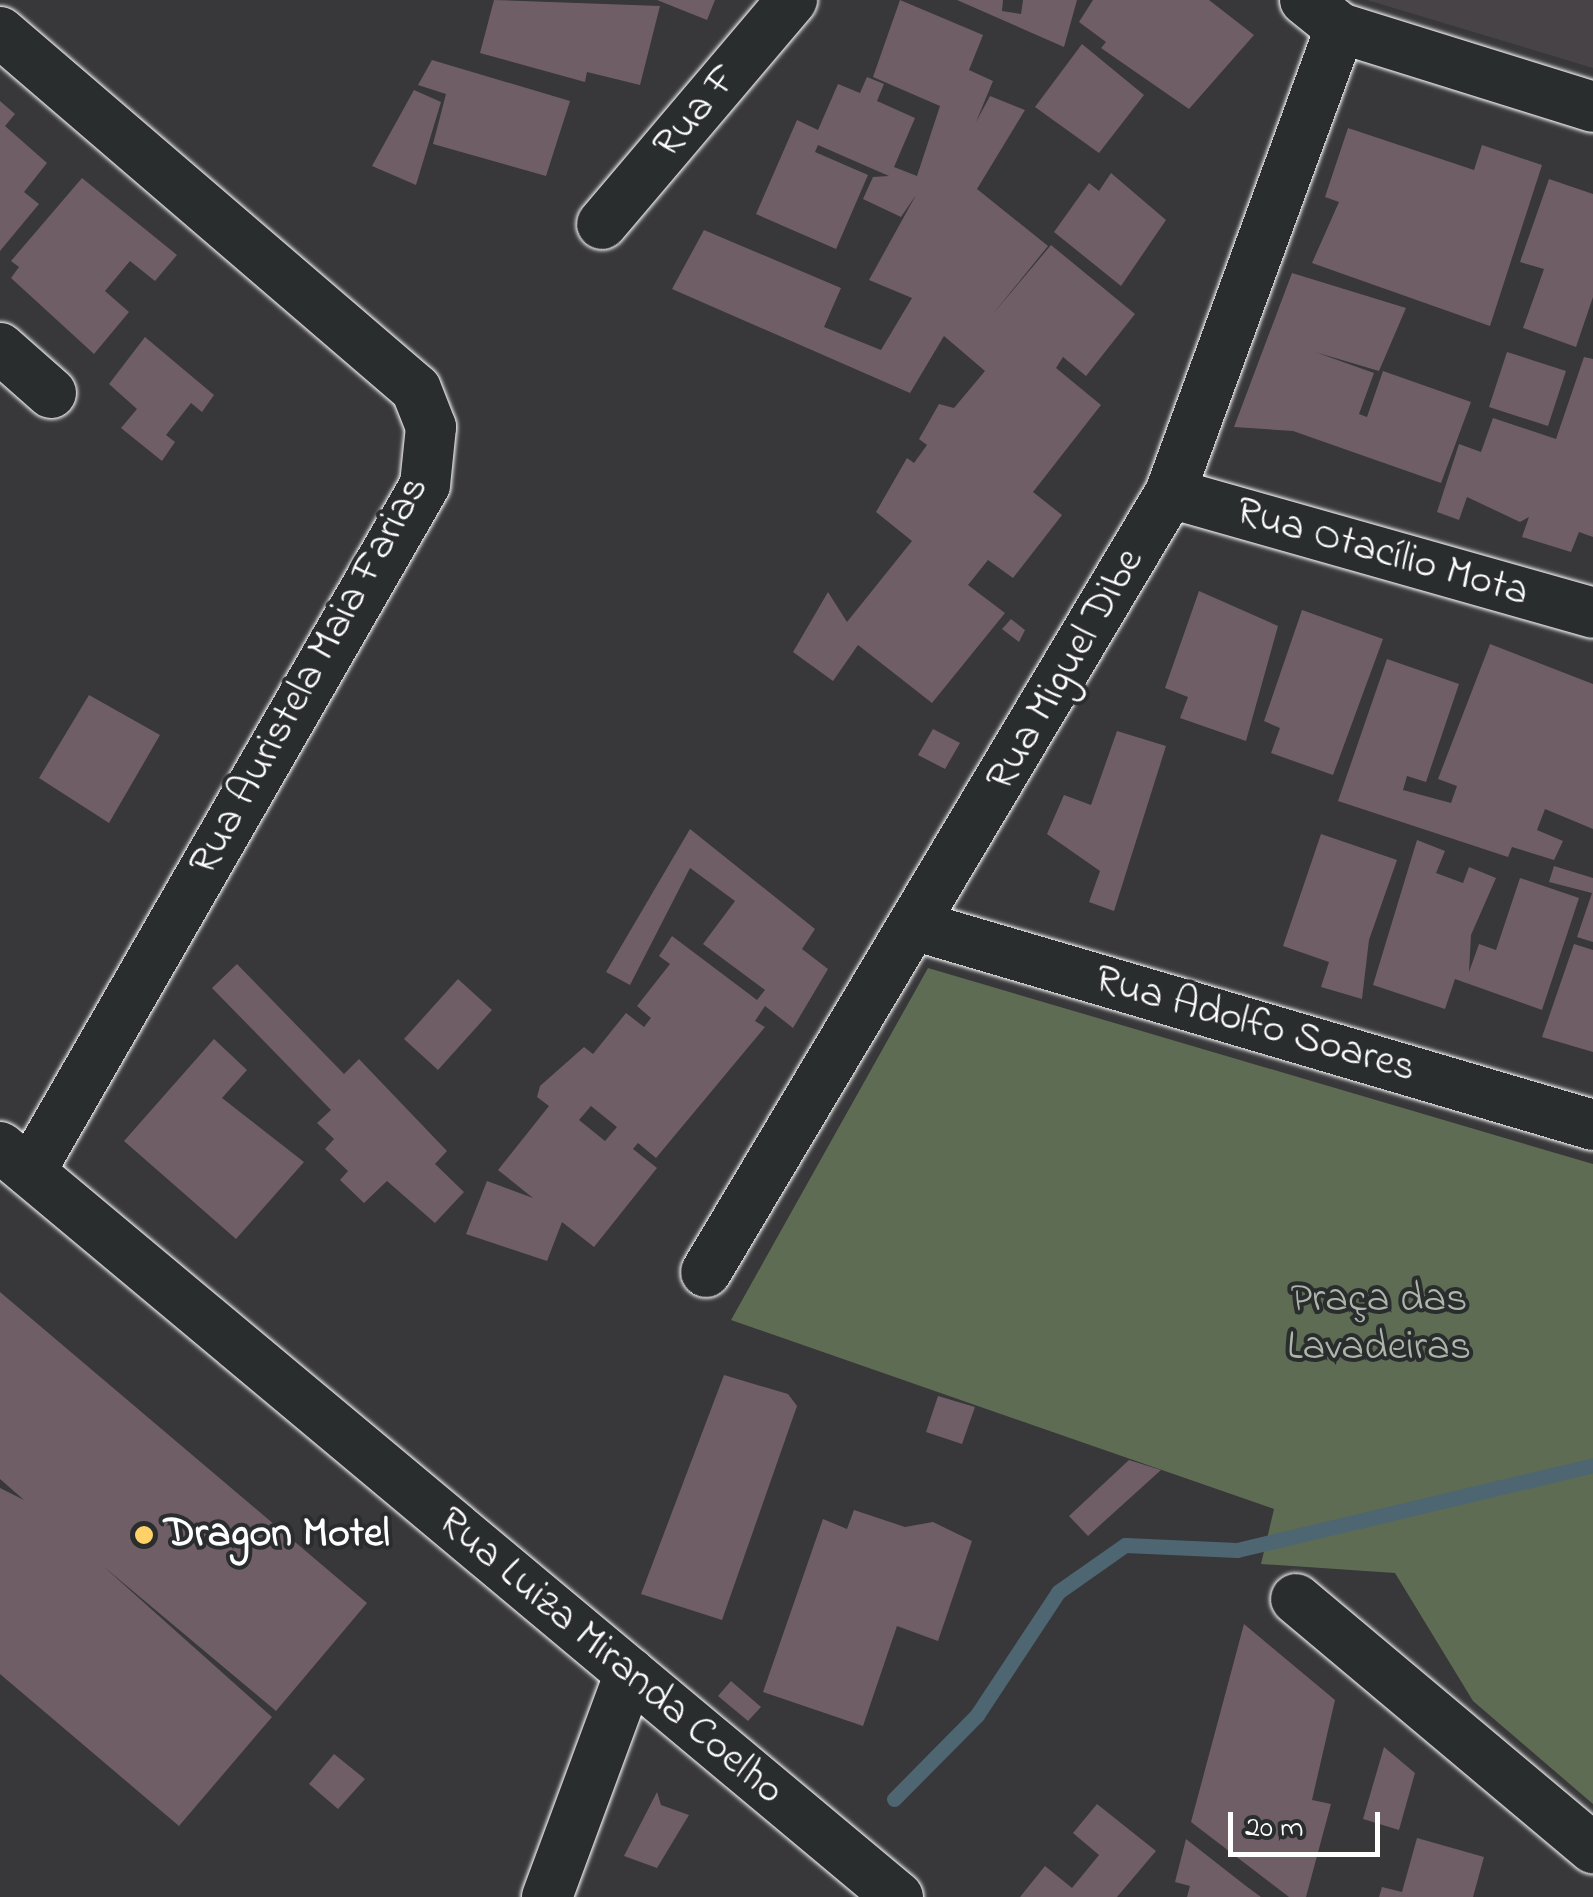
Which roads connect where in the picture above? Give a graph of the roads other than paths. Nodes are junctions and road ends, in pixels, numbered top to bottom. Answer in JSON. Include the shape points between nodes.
{"nodes":[{"id":1,"x":792,"y":0,"type":"edge"},
{"id":2,"x":1322,"y":14,"type":"edge"},
{"id":3,"x":0,"y":32,"type":"edge"},
{"id":4,"x":1593,"y":107,"type":"edge"},
{"id":5,"x":602,"y":224,"type":"dead end"},
{"id":6,"x":0,"y":348,"type":"edge"},
{"id":7,"x":51,"y":392,"type":"dead end"},
{"id":8,"x":1170,"y":492,"type":"junction"},
{"id":9,"x":1593,"y":613,"type":"edge"},
{"id":10,"x":916,"y":926,"type":"junction"},
{"id":11,"x":1593,"y":1125,"type":"edge"},
{"id":12,"x":15,"y":1160,"type":"edge"},
{"id":13,"x":706,"y":1272,"type":"dead end"},
{"id":14,"x":1296,"y":1600,"type":"dead end"},
{"id":15,"x":630,"y":1673,"type":"junction"},
{"id":16,"x":1593,"y":1848,"type":"edge"},
{"id":17,"x":548,"y":1897,"type":"edge"},
{"id":18,"x":898,"y":1897,"type":"edge"}],
"edges":[{"from":1,"to":5,"type":"street","name":"Rua F"},
{"from":2,"to":4,"type":"street"},
{"from":2,"to":8,"type":"street","name":"Rua Miguel Dibe"},
{"from":3,"to":12,"type":"street","name":"Rua Auristela Maia Farias","via":[[416,389],[431,426],[425,485]]},
{"from":6,"to":7,"type":"street"},
{"from":8,"to":9,"type":"street","name":"Rua Otacílio Mota"},
{"from":8,"to":10,"type":"street","name":"Rua Miguel Dibe"},
{"from":10,"to":11,"type":"street","name":"Rua Adolfo Soares"},
{"from":10,"to":13,"type":"street","name":"Rua Miguel Dibe"},
{"from":12,"to":15,"type":"street","name":"Rua Luiza Miranda Coelho"},
{"from":14,"to":16,"type":"street"},
{"from":15,"to":17,"type":"street"},
{"from":15,"to":18,"type":"street","name":"Rua Luiza Miranda Coelho"}]}
